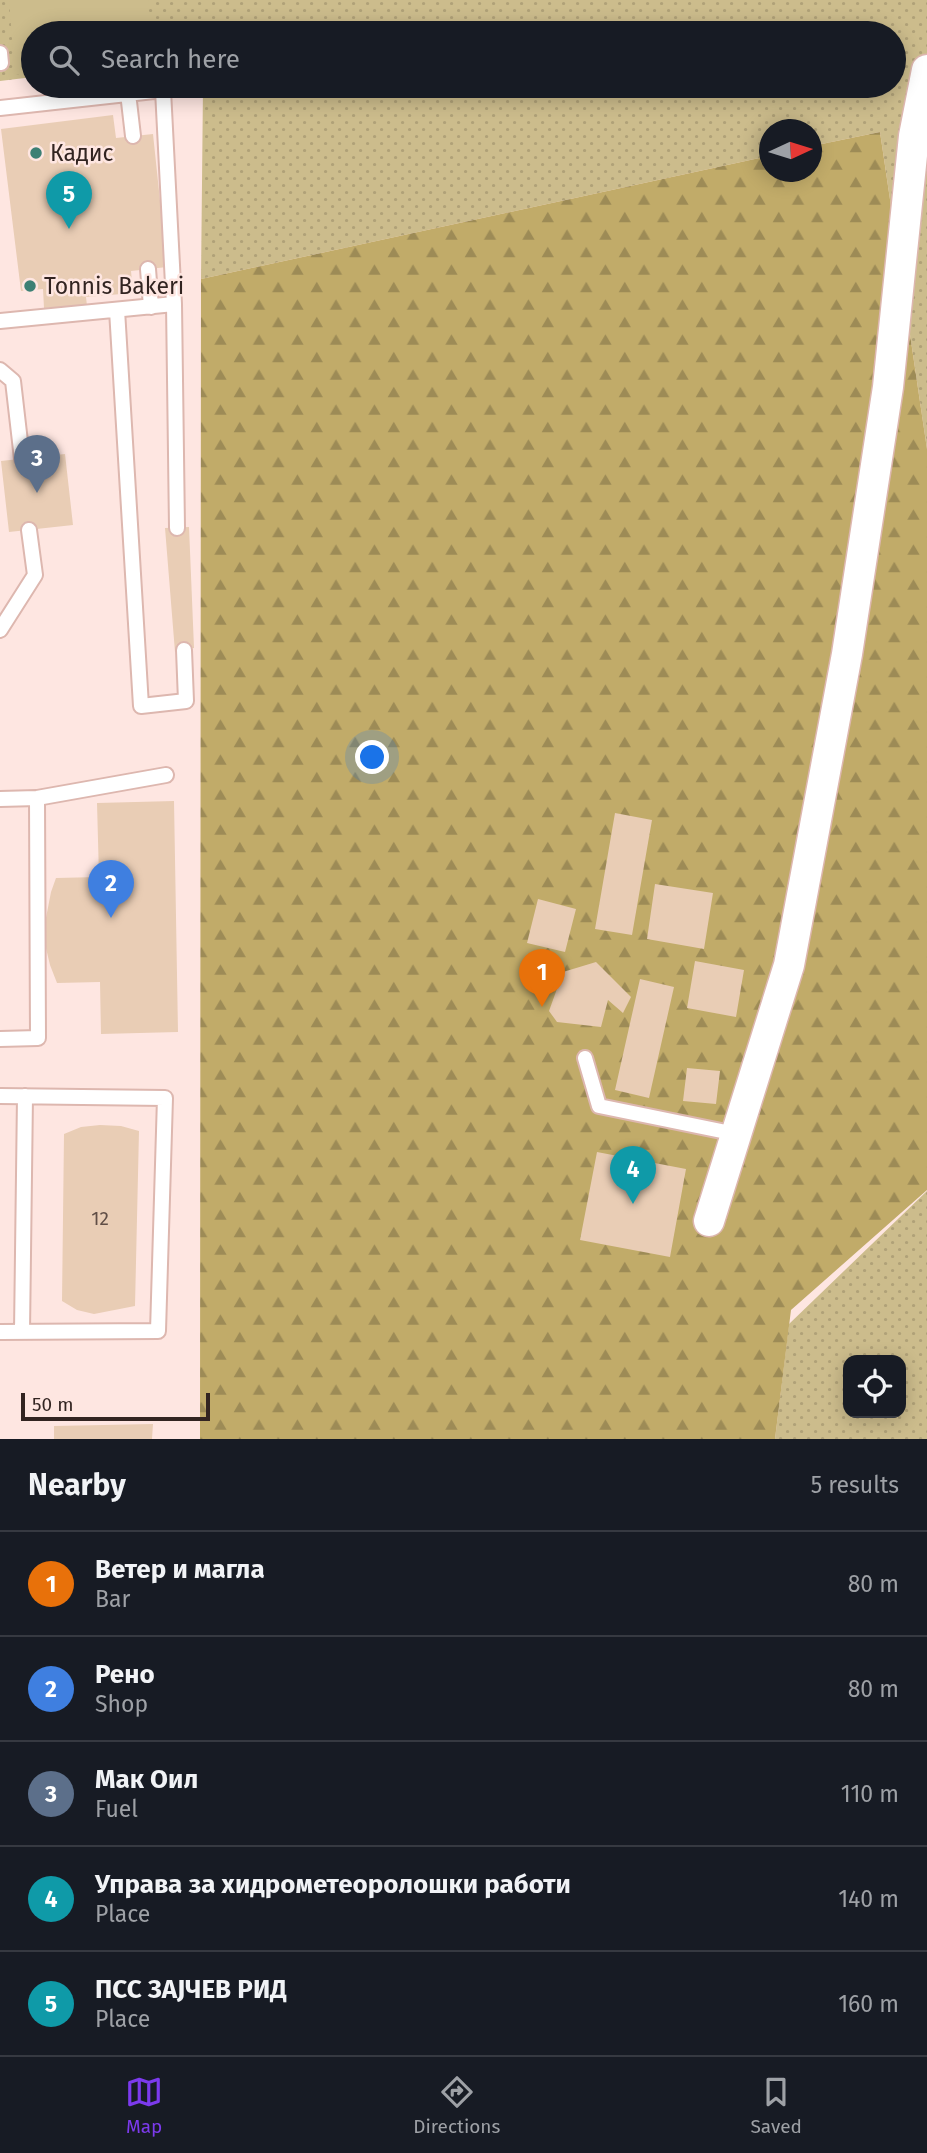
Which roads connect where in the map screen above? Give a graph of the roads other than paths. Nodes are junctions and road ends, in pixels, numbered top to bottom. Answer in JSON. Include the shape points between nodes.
{"nodes":[{"id":1,"x":927,"y":70,"type":"edge"},
{"id":2,"x":85,"y":98,"type":"edge"},
{"id":3,"x":129,"y":98,"type":"edge"},
{"id":4,"x":163,"y":98,"type":"edge"},
{"id":5,"x":0,"y":108,"type":"edge"},
{"id":6,"x":134,"y":136,"type":"dead end"},
{"id":7,"x":148,"y":269,"type":"dead end"},
{"id":8,"x":174,"y":304,"type":"junction"},
{"id":9,"x":151,"y":307,"type":"junction"},
{"id":10,"x":117,"y":310,"type":"junction"},
{"id":11,"x":0,"y":321,"type":"edge"},
{"id":12,"x":0,"y":370,"type":"edge"},
{"id":13,"x":22,"y":458,"type":"dead end"},
{"id":14,"x":177,"y":528,"type":"dead end"},
{"id":15,"x":30,"y":530,"type":"dead end"},
{"id":16,"x":0,"y":630,"type":"edge"},
{"id":17,"x":184,"y":650,"type":"dead end"},
{"id":18,"x":166,"y":775,"type":"dead end"},
{"id":19,"x":37,"y":797,"type":"junction"},
{"id":20,"x":0,"y":799,"type":"edge"},
{"id":21,"x":0,"y":1039,"type":"edge"},
{"id":22,"x":585,"y":1058,"type":"dead end"},
{"id":23,"x":0,"y":1096,"type":"edge"},
{"id":24,"x":24,"y":1096,"type":"junction"},
{"id":25,"x":736,"y":1134,"type":"junction"},
{"id":26,"x":709,"y":1221,"type":"dead end"},
{"id":27,"x":0,"y":1332,"type":"edge"},
{"id":28,"x":22,"y":1332,"type":"junction"}],
"edges":[{"from":1,"to":25,"type":"street","via":[[914,136],[888,387],[847,654],[789,965]]},
{"from":2,"to":5,"type":"lane"},
{"from":3,"to":6,"type":"lane"},
{"from":4,"to":8,"type":"lane"},
{"from":7,"to":9,"type":"lane"},
{"from":8,"to":9,"type":"lane"},
{"from":8,"to":14,"type":"lane"},
{"from":9,"to":10,"type":"lane"},
{"from":10,"to":11,"type":"lane"},
{"from":10,"to":17,"type":"lane","via":[[141,706],[186,701]]},
{"from":12,"to":13,"type":"lane","via":[[13,381]]},
{"from":15,"to":16,"type":"lane","via":[[35,575]]},
{"from":18,"to":19,"type":"lane"},
{"from":19,"to":20,"type":"lane"},
{"from":19,"to":21,"type":"lane","via":[[38,1038]]},
{"from":22,"to":25,"type":"lane","via":[[599,1106]]},
{"from":23,"to":24,"type":"lane"},
{"from":24,"to":28,"type":"lane"},
{"from":24,"to":28,"type":"lane","via":[[164,1098],[158,1331]]},
{"from":25,"to":26,"type":"street"},
{"from":27,"to":28,"type":"lane"}]}
